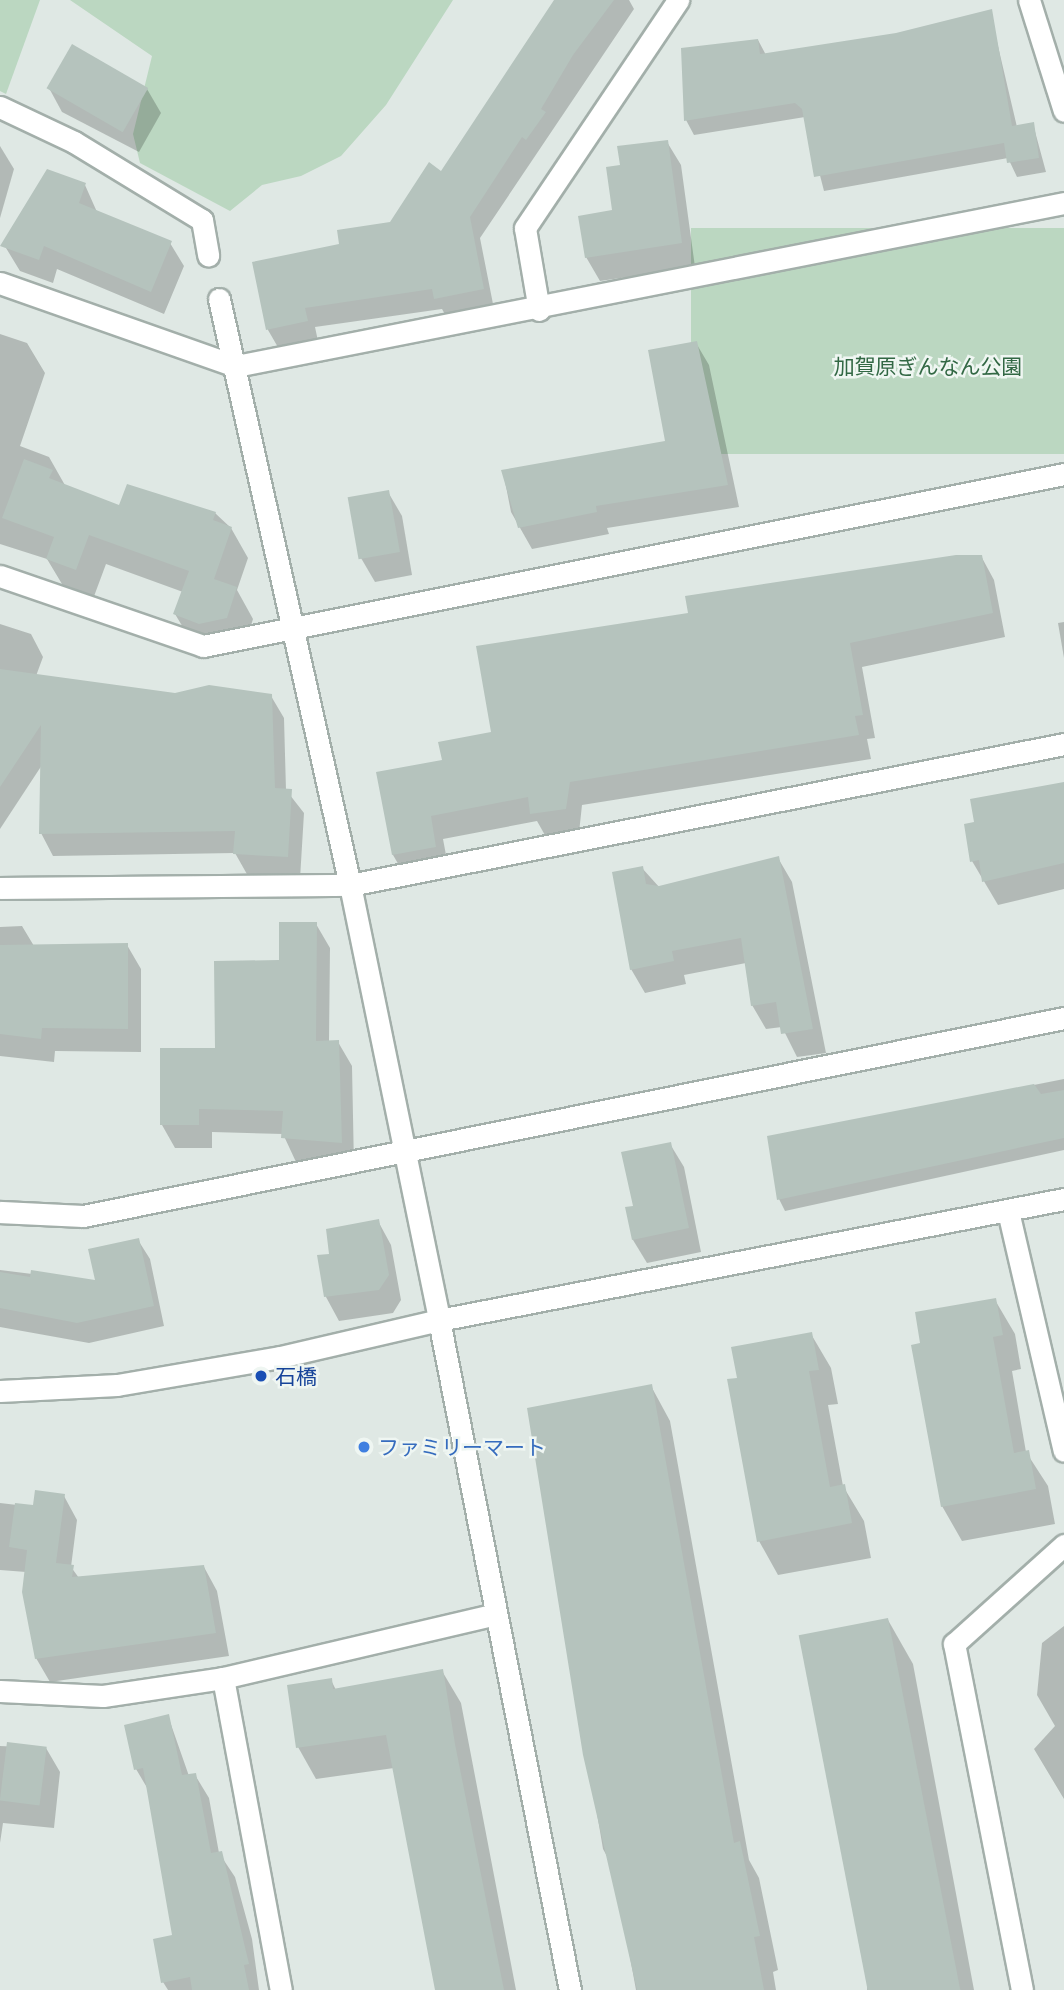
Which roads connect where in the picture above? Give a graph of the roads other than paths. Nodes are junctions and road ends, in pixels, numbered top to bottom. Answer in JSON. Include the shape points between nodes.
{"nodes":[{"id":1,"x":678,"y":0,"type":"edge"},
{"id":2,"x":1029,"y":0,"type":"edge"},
{"id":3,"x":0,"y":107,"type":"edge"},
{"id":4,"x":1064,"y":111,"type":"edge"},
{"id":5,"x":1064,"y":203,"type":"edge"},
{"id":6,"x":208,"y":255,"type":"dead end"},
{"id":7,"x":0,"y":283,"type":"edge"},
{"id":8,"x":219,"y":299,"type":"dead end"},
{"id":9,"x":539,"y":310,"type":"junction"},
{"id":10,"x":236,"y":366,"type":"junction"},
{"id":11,"x":1064,"y":474,"type":"edge"},
{"id":12,"x":0,"y":576,"type":"edge"},
{"id":13,"x":294,"y":631,"type":"junction"},
{"id":14,"x":1064,"y":744,"type":"edge"},
{"id":15,"x":350,"y":885,"type":"junction"},
{"id":16,"x":0,"y":888,"type":"edge"},
{"id":17,"x":1064,"y":1018,"type":"edge"},
{"id":18,"x":404,"y":1153,"type":"junction"},
{"id":19,"x":1064,"y":1199,"type":"edge"},
{"id":20,"x":1008,"y":1211,"type":"junction"},
{"id":21,"x":0,"y":1212,"type":"edge"},
{"id":22,"x":439,"y":1320,"type":"junction"},
{"id":23,"x":0,"y":1391,"type":"edge"},
{"id":24,"x":1064,"y":1451,"type":"edge"},
{"id":25,"x":1064,"y":1545,"type":"edge"},
{"id":26,"x":496,"y":1614,"type":"junction"},
{"id":27,"x":223,"y":1678,"type":"junction"},
{"id":28,"x":0,"y":1691,"type":"edge"},
{"id":29,"x":281,"y":1990,"type":"edge"},
{"id":30,"x":570,"y":1990,"type":"edge"},
{"id":31,"x":1022,"y":1990,"type":"edge"}],
"edges":[{"from":1,"to":9,"type":"street","via":[[525,228]]},
{"from":2,"to":4,"type":"street"},
{"from":3,"to":6,"type":"street","via":[[74,142],[202,220]]},
{"from":5,"to":9,"type":"street"},
{"from":7,"to":10,"type":"street"},
{"from":8,"to":10,"type":"street"},
{"from":9,"to":10,"type":"street"},
{"from":10,"to":13,"type":"street"},
{"from":11,"to":13,"type":"street"},
{"from":12,"to":13,"type":"street","via":[[203,646]]},
{"from":13,"to":15,"type":"street"},
{"from":14,"to":15,"type":"street"},
{"from":15,"to":16,"type":"street"},
{"from":15,"to":18,"type":"street"},
{"from":17,"to":18,"type":"street"},
{"from":18,"to":21,"type":"street","via":[[83,1216]]},
{"from":18,"to":22,"type":"street"},
{"from":19,"to":20,"type":"street"},
{"from":20,"to":22,"type":"street"},
{"from":20,"to":24,"type":"street"},
{"from":22,"to":23,"type":"street","via":[[281,1357],[117,1385]]},
{"from":22,"to":26,"type":"street"},
{"from":25,"to":31,"type":"street","via":[[954,1644]]},
{"from":26,"to":27,"type":"street"},
{"from":26,"to":30,"type":"street"},
{"from":27,"to":28,"type":"street","via":[[103,1696]]},
{"from":27,"to":29,"type":"street"}]}
